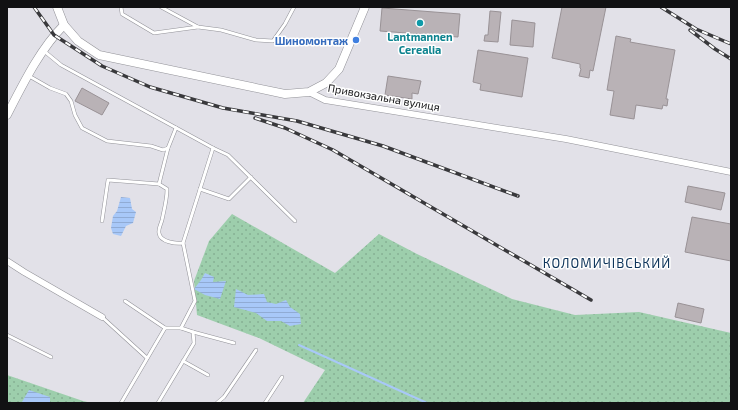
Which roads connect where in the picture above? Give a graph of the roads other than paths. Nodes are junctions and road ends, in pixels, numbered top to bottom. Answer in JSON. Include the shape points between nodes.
{"nodes":[{"id":1,"x":58,"y":7,"type":"edge"},
{"id":2,"x":121,"y":7,"type":"edge"},
{"id":3,"x":161,"y":7,"type":"edge"},
{"id":4,"x":294,"y":7,"type":"edge"},
{"id":5,"x":365,"y":7,"type":"edge"},
{"id":6,"x":64,"y":25,"type":"junction"},
{"id":7,"x":198,"y":27,"type":"junction"},
{"id":8,"x":44,"y":51,"type":"junction"},
{"id":9,"x":27,"y":76,"type":"junction"},
{"id":10,"x":309,"y":92,"type":"junction"},
{"id":11,"x":7,"y":115,"type":"edge"},
{"id":12,"x":176,"y":128,"type":"junction"},
{"id":13,"x":168,"y":148,"type":"junction"},
{"id":14,"x":213,"y":148,"type":"junction"},
{"id":15,"x":731,"y":172,"type":"edge"},
{"id":16,"x":251,"y":177,"type":"junction"},
{"id":17,"x":159,"y":184,"type":"junction"},
{"id":18,"x":200,"y":189,"type":"junction"},
{"id":19,"x":102,"y":221,"type":"dead end"},
{"id":20,"x":295,"y":221,"type":"dead end"},
{"id":21,"x":183,"y":243,"type":"junction"},
{"id":22,"x":9,"y":262,"type":"edge"},
{"id":23,"x":7,"y":270,"type":"edge"},
{"id":24,"x":125,"y":302,"type":"dead end"},
{"id":25,"x":102,"y":316,"type":"joint"},
{"id":26,"x":165,"y":328,"type":"junction"},
{"id":27,"x":180,"y":328,"type":"junction"},
{"id":28,"x":193,"y":332,"type":"junction"},
{"id":29,"x":7,"y":336,"type":"edge"},
{"id":30,"x":234,"y":343,"type":"dead end"},
{"id":31,"x":256,"y":350,"type":"dead end"},
{"id":32,"x":51,"y":357,"type":"dead end"},
{"id":33,"x":147,"y":358,"type":"junction"},
{"id":34,"x":183,"y":362,"type":"junction"},
{"id":35,"x":208,"y":375,"type":"dead end"},
{"id":36,"x":282,"y":377,"type":"dead end"},
{"id":37,"x":121,"y":403,"type":"edge"},
{"id":38,"x":158,"y":403,"type":"edge"},
{"id":39,"x":217,"y":403,"type":"edge"},
{"id":40,"x":265,"y":403,"type":"edge"}],
"edges":[{"from":1,"to":6,"type":"main road","name":"Привокзальна вулиця"},
{"from":2,"to":7,"type":"lane","via":[[122,14],[154,33]]},
{"from":3,"to":7,"type":"lane"},
{"from":4,"to":7,"type":"lane","via":[[273,41],[256,40],[221,30]]},
{"from":5,"to":10,"type":"main road","via":[[339,69],[326,83]]},
{"from":6,"to":8,"type":"main road","via":[[54,34]]},
{"from":6,"to":10,"type":"main road","name":"Привокзальна вулиця","via":[[78,41],[99,55],[285,94]]},
{"from":8,"to":9,"type":"main road"},
{"from":8,"to":12,"type":"lane","via":[[61,65]]},
{"from":9,"to":11,"type":"main road"},
{"from":9,"to":13,"type":"lane","via":[[66,94],[72,101],[75,115],[82,128],[107,141],[151,146],[163,150]]},
{"from":10,"to":15,"type":"street","name":"Привокзальна вулиця","via":[[326,100],[566,139]]},
{"from":12,"to":13,"type":"lane"},
{"from":12,"to":14,"type":"lane"},
{"from":13,"to":17,"type":"lane"},
{"from":14,"to":16,"type":"lane","via":[[228,155]]},
{"from":14,"to":18,"type":"lane"},
{"from":16,"to":18,"type":"lane","via":[[229,199]]},
{"from":16,"to":20,"type":"lane"},
{"from":17,"to":19,"type":"lane","via":[[108,180]]},
{"from":17,"to":21,"type":"lane","via":[[167,189],[159,233],[161,238],[178,244]]},
{"from":18,"to":21,"type":"lane"},
{"from":21,"to":27,"type":"lane","via":[[195,301]]},
{"from":22,"to":23,"type":"street"},
{"from":22,"to":25,"type":"street"},
{"from":24,"to":26,"type":"lane"},
{"from":25,"to":33,"type":"lane"},
{"from":26,"to":27,"type":"lane"},
{"from":26,"to":33,"type":"lane"},
{"from":27,"to":28,"type":"lane"},
{"from":28,"to":30,"type":"lane"},
{"from":28,"to":34,"type":"lane","via":[[194,343]]},
{"from":29,"to":32,"type":"lane"},
{"from":31,"to":39,"type":"lane","via":[[224,397]]},
{"from":33,"to":37,"type":"lane"},
{"from":34,"to":35,"type":"lane"},
{"from":34,"to":38,"type":"lane"},
{"from":36,"to":40,"type":"lane"}]}
